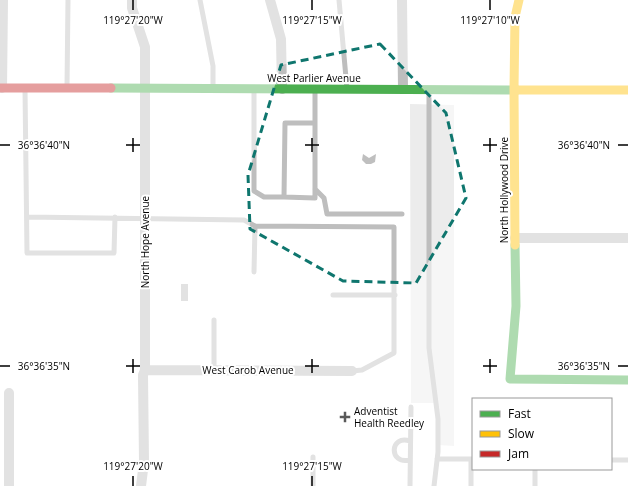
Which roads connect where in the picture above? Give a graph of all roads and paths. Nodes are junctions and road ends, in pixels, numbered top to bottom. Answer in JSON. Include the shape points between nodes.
{"nodes":[{"id":1,"x":3,"y":0,"type":"edge"},
{"id":2,"x":68,"y":0,"type":"edge"},
{"id":3,"x":132,"y":0,"type":"edge"},
{"id":4,"x":200,"y":0,"type":"edge"},
{"id":5,"x":270,"y":0,"type":"edge"},
{"id":6,"x":339,"y":0,"type":"edge"},
{"id":7,"x":402,"y":0,"type":"edge"},
{"id":8,"x":519,"y":0,"type":"edge"},
{"id":9,"x":1,"y":88,"type":"edge"},
{"id":10,"x":25,"y":88,"type":"junction"},
{"id":11,"x":68,"y":88,"type":"junction"},
{"id":12,"x":145,"y":89,"type":"junction"},
{"id":13,"x":213,"y":89,"type":"junction"},
{"id":14,"x":254,"y":89,"type":"junction"},
{"id":15,"x":282,"y":89,"type":"junction"},
{"id":16,"x":315,"y":89,"type":"junction"},
{"id":17,"x":347,"y":89,"type":"junction"},
{"id":18,"x":402,"y":89,"type":"junction"},
{"id":19,"x":429,"y":89,"type":"junction"},
{"id":20,"x":514,"y":89,"type":"junction"},
{"id":21,"x":628,"y":90,"type":"edge"},
{"id":22,"x":315,"y":123,"type":"junction"},
{"id":23,"x":315,"y":189,"type":"junction"},
{"id":24,"x":284,"y":198,"type":"junction"},
{"id":25,"x":315,"y":198,"type":"junction"},
{"id":26,"x":324,"y":198,"type":"junction"},
{"id":27,"x":402,"y":214,"type":"dead end"},
{"id":28,"x":27,"y":217,"type":"junction"},
{"id":29,"x":115,"y":217,"type":"junction"},
{"id":30,"x":144,"y":219,"type":"junction"},
{"id":31,"x":255,"y":226,"type":"junction"},
{"id":32,"x":515,"y":238,"type":"junction"},
{"id":33,"x":628,"y":238,"type":"edge"},
{"id":34,"x":254,"y":272,"type":"dead end"},
{"id":35,"x":333,"y":295,"type":"dead end"},
{"id":36,"x":395,"y":295,"type":"junction"},
{"id":37,"x":214,"y":320,"type":"dead end"},
{"id":38,"x":145,"y":370,"type":"junction"},
{"id":39,"x":214,"y":370,"type":"junction"},
{"id":40,"x":352,"y":371,"type":"joint"},
{"id":41,"x":628,"y":380,"type":"edge"},
{"id":42,"x":9,"y":393,"type":"dead end"},
{"id":43,"x":411,"y":407,"type":"dead end"},
{"id":44,"x":410,"y":440,"type":"junction"},
{"id":45,"x":313,"y":457,"type":"dead end"},
{"id":46,"x":437,"y":459,"type":"junction"},
{"id":47,"x":472,"y":459,"type":"edge"},
{"id":48,"x":410,"y":460,"type":"junction"},
{"id":49,"x":612,"y":460,"type":"edge"},
{"id":50,"x":628,"y":460,"type":"edge"},
{"id":51,"x":535,"y":470,"type":"edge"},
{"id":52,"x":9,"y":486,"type":"edge"},
{"id":53,"x":141,"y":486,"type":"edge"},
{"id":54,"x":313,"y":486,"type":"edge"},
{"id":55,"x":410,"y":486,"type":"edge"},
{"id":56,"x":434,"y":486,"type":"edge"},
{"id":57,"x":471,"y":486,"type":"edge"},
{"id":58,"x":535,"y":486,"type":"edge"}],
"edges":[{"from":1,"to":9,"type":"street"},
{"from":2,"to":11,"type":"lane"},
{"from":3,"to":12,"type":"street","name":"North Hope Avenue","via":[[132,8],[145,47]]},
{"from":4,"to":13,"type":"lane","via":[[213,66]]},
{"from":5,"to":15,"type":"street","via":[[281,39]]},
{"from":6,"to":17,"type":"lane"},
{"from":7,"to":18,"type":"street"},
{"from":8,"to":20,"type":"street","name":"North Hollywood Drive","via":[[515,17]]},
{"from":9,"to":10,"type":"street","name":"West Parlier Avenue"},
{"from":10,"to":11,"type":"street","name":"West Parlier Avenue"},
{"from":10,"to":28,"type":"lane"},
{"from":11,"to":12,"type":"street","name":"West Parlier Avenue"},
{"from":12,"to":13,"type":"street","name":"West Parlier Avenue"},
{"from":12,"to":30,"type":"street","name":"North Hope Avenue"},
{"from":13,"to":14,"type":"street","name":"West Parlier Avenue"},
{"from":14,"to":15,"type":"street","name":"West Parlier Avenue"},
{"from":14,"to":24,"type":"lane","via":[[254,191],[264,197]]},
{"from":15,"to":16,"type":"street","name":"West Parlier Avenue"},
{"from":16,"to":17,"type":"street","name":"West Parlier Avenue"},
{"from":16,"to":22,"type":"lane"},
{"from":17,"to":18,"type":"street","name":"West Parlier Avenue"},
{"from":18,"to":19,"type":"street","name":"West Parlier Avenue"},
{"from":19,"to":20,"type":"street","name":"West Parlier Avenue"},
{"from":19,"to":46,"type":"lane","via":[[429,348],[438,419]]},
{"from":20,"to":21,"type":"street","name":"West Parlier Avenue"},
{"from":20,"to":32,"type":"street","name":"North Hollywood Drive"},
{"from":22,"to":23,"type":"lane"},
{"from":22,"to":24,"type":"lane","via":[[285,123]]},
{"from":23,"to":25,"type":"lane"},
{"from":23,"to":26,"type":"lane"},
{"from":24,"to":25,"type":"lane"},
{"from":25,"to":26,"type":"lane"},
{"from":26,"to":27,"type":"lane","via":[[327,214]]},
{"from":28,"to":29,"type":"lane"},
{"from":28,"to":29,"type":"lane","via":[[27,253],[114,253]]},
{"from":29,"to":30,"type":"lane"},
{"from":30,"to":31,"type":"lane","via":[[244,220]]},
{"from":30,"to":38,"type":"street","name":"North Hope Avenue"},
{"from":31,"to":34,"type":"lane"},
{"from":31,"to":36,"type":"lane","via":[[394,227]]},
{"from":32,"to":33,"type":"street"},
{"from":32,"to":41,"type":"street","name":"North Hollywood Drive","via":[[516,306],[510,379]]},
{"from":35,"to":36,"type":"lane"},
{"from":36,"to":40,"type":"lane","via":[[394,353],[362,370]]},
{"from":37,"to":39,"type":"lane"},
{"from":38,"to":39,"type":"street","name":"West Carob Avenue"},
{"from":38,"to":53,"type":"street","name":"North Hope Avenue","via":[[144,462]]},
{"from":39,"to":40,"type":"street","name":"West Carob Avenue"},
{"from":42,"to":52,"type":"street"},
{"from":43,"to":44,"type":"lane"},
{"from":44,"to":48,"type":"lane"},
{"from":44,"to":48,"type":"lane","via":[[398,441],[394,448],[395,455],[401,460]]},
{"from":45,"to":54,"type":"lane"},
{"from":46,"to":47,"type":"lane"},
{"from":46,"to":56,"type":"lane"},
{"from":47,"to":57,"type":"lane"},
{"from":48,"to":55,"type":"lane"},
{"from":49,"to":50,"type":"lane"},
{"from":51,"to":58,"type":"lane"}]}
